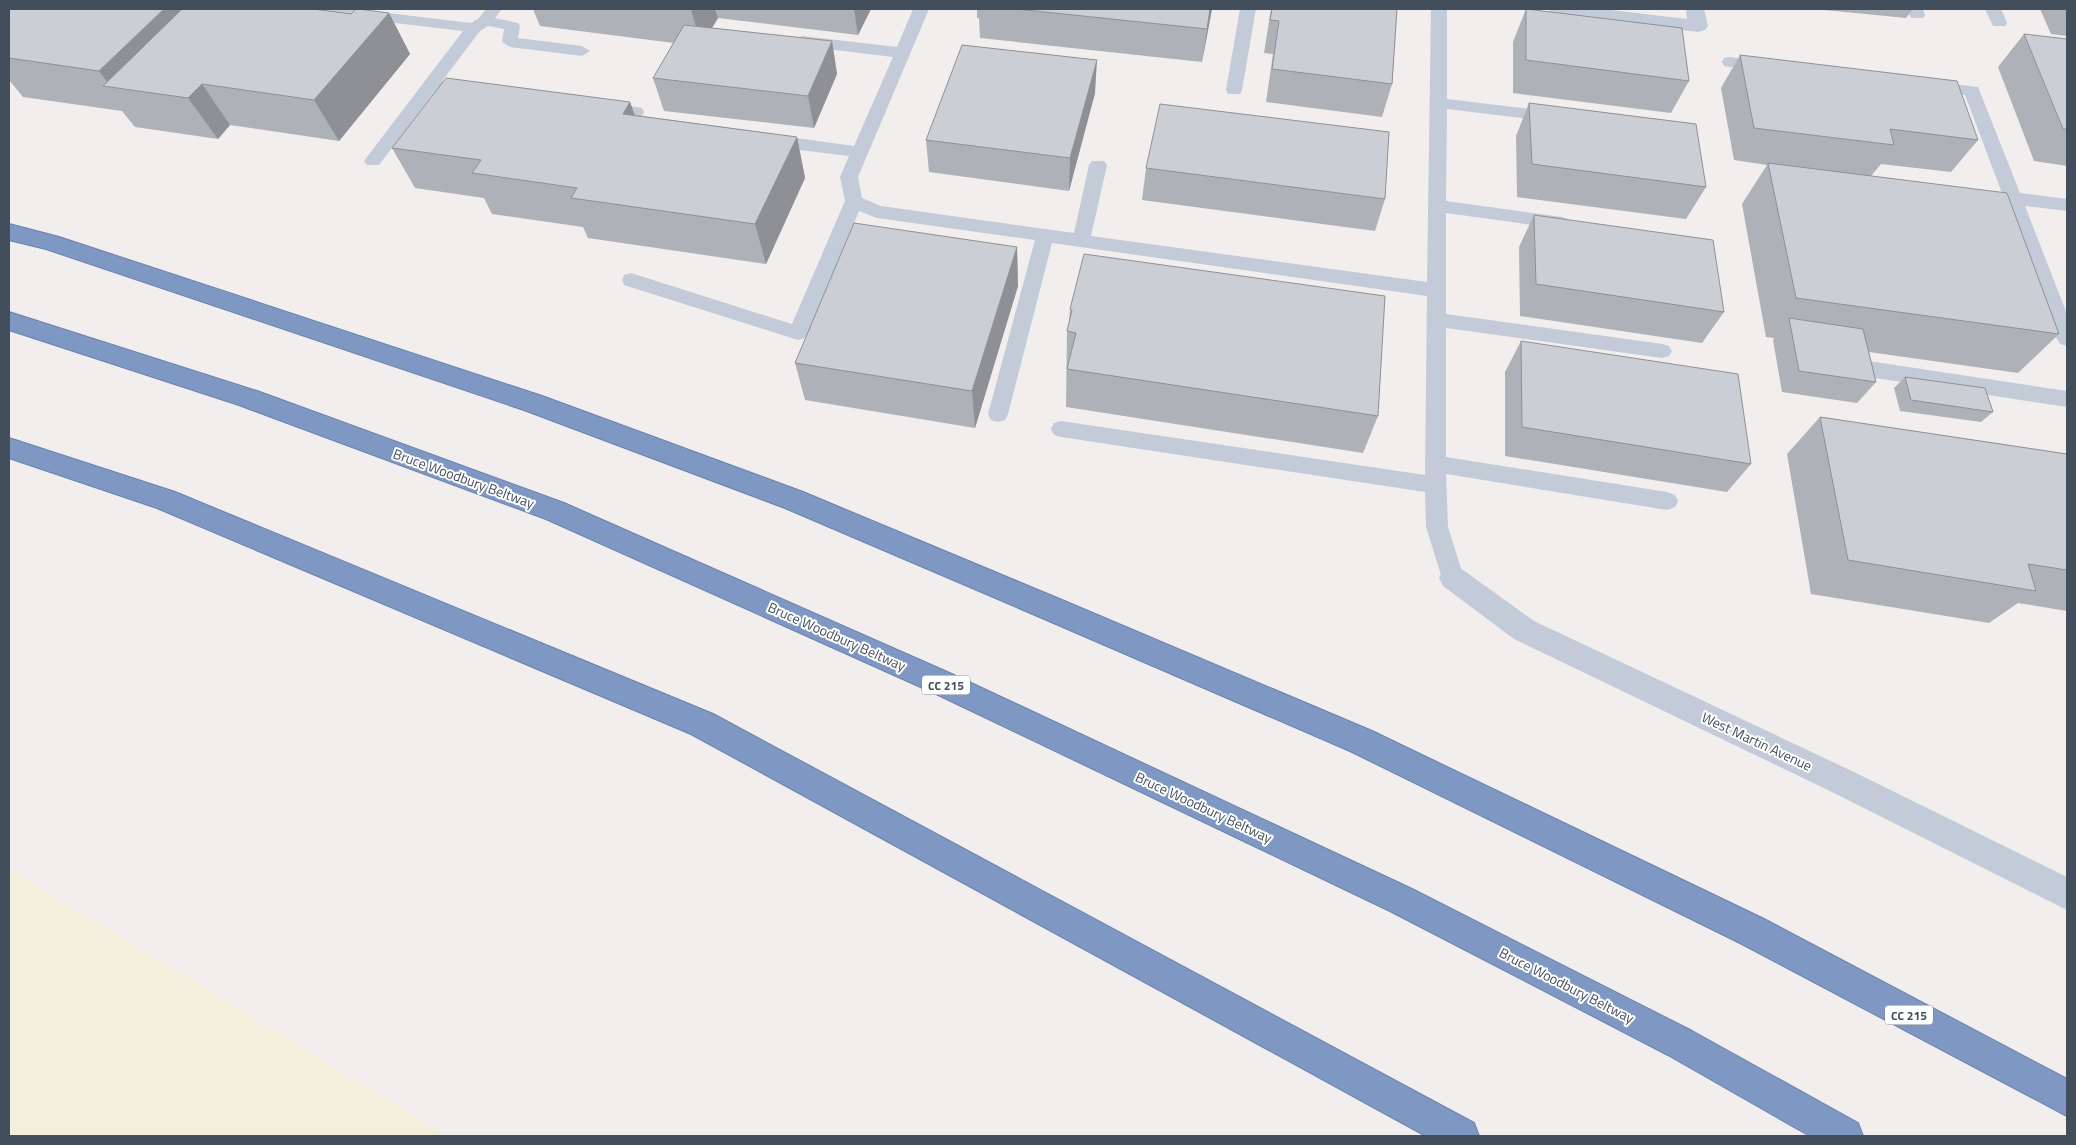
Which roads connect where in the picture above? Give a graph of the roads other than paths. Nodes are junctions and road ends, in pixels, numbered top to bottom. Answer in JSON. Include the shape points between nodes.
{"nodes":[{"id":1,"x":319,"y":9,"type":"edge"},
{"id":2,"x":921,"y":9,"type":"edge"},
{"id":3,"x":1248,"y":9,"type":"edge"},
{"id":4,"x":1439,"y":9,"type":"edge"},
{"id":5,"x":1558,"y":9,"type":"edge"},
{"id":6,"x":1696,"y":17,"type":"edge"},
{"id":7,"x":485,"y":19,"type":"edge"},
{"id":8,"x":789,"y":39,"type":"edge"},
{"id":9,"x":582,"y":51,"type":"dead end"},
{"id":10,"x":902,"y":53,"type":"junction"},
{"id":11,"x":1730,"y":62,"type":"dead end"},
{"id":12,"x":1778,"y":68,"type":"edge"},
{"id":13,"x":1914,"y":84,"type":"edge"},
{"id":14,"x":430,"y":85,"type":"junction"},
{"id":15,"x":1234,"y":90,"type":"dead end"},
{"id":16,"x":489,"y":93,"type":"edge"},
{"id":17,"x":1438,"y":103,"type":"junction"},
{"id":18,"x":587,"y":105,"type":"edge"},
{"id":19,"x":636,"y":112,"type":"dead end"},
{"id":20,"x":1570,"y":119,"type":"edge"},
{"id":21,"x":746,"y":137,"type":"edge"},
{"id":22,"x":860,"y":152,"type":"junction"},
{"id":23,"x":373,"y":161,"type":"dead end"},
{"id":24,"x":1098,"y":165,"type":"dead end"},
{"id":25,"x":2013,"y":198,"type":"junction"},
{"id":26,"x":854,"y":201,"type":"junction"},
{"id":27,"x":2067,"y":205,"type":"edge"},
{"id":28,"x":1437,"y":206,"type":"junction"},
{"id":29,"x":2004,"y":222,"type":"edge"},
{"id":30,"x":1575,"y":224,"type":"edge"},
{"id":31,"x":2024,"y":224,"type":"junction"},
{"id":32,"x":9,"y":232,"type":"edge"},
{"id":33,"x":1045,"y":236,"type":"junction"},
{"id":34,"x":1081,"y":241,"type":"junction"},
{"id":35,"x":631,"y":280,"type":"dead end"},
{"id":36,"x":1436,"y":290,"type":"junction"},
{"id":37,"x":1436,"y":320,"type":"junction"},
{"id":38,"x":9,"y":321,"type":"edge"},
{"id":39,"x":2067,"y":339,"type":"edge"},
{"id":40,"x":1662,"y":351,"type":"dead end"},
{"id":41,"x":1862,"y":368,"type":"edge"},
{"id":42,"x":2067,"y":399,"type":"edge"},
{"id":43,"x":998,"y":414,"type":"dead end"},
{"id":44,"x":1060,"y":429,"type":"dead end"},
{"id":45,"x":9,"y":448,"type":"edge"},
{"id":46,"x":1435,"y":464,"type":"junction"},
{"id":47,"x":1436,"y":485,"type":"junction"},
{"id":48,"x":1667,"y":502,"type":"dead end"},
{"id":49,"x":1453,"y":578,"type":"joint"},
{"id":50,"x":2067,"y":894,"type":"edge"},
{"id":51,"x":2067,"y":1098,"type":"edge"},
{"id":52,"x":1461,"y":1136,"type":"edge"},
{"id":53,"x":1845,"y":1136,"type":"edge"}],
"edges":[{"from":1,"to":7,"type":"lane"},
{"from":2,"to":10,"type":"lane"},
{"from":3,"to":15,"type":"lane"},
{"from":4,"to":17,"type":"lane"},
{"from":5,"to":6,"type":"street"},
{"from":7,"to":9,"type":"lane","via":[[512,26],[510,42]]},
{"from":7,"to":14,"type":"lane"},
{"from":8,"to":10,"type":"lane"},
{"from":10,"to":22,"type":"lane"},
{"from":11,"to":12,"type":"lane"},
{"from":13,"to":25,"type":"lane","via":[[1972,91]]},
{"from":14,"to":16,"type":"lane"},
{"from":14,"to":23,"type":"lane"},
{"from":17,"to":20,"type":"lane"},
{"from":17,"to":28,"type":"lane"},
{"from":18,"to":19,"type":"lane"},
{"from":21,"to":22,"type":"lane"},
{"from":22,"to":26,"type":"lane","via":[[849,177]]},
{"from":24,"to":34,"type":"lane"},
{"from":25,"to":27,"type":"lane"},
{"from":25,"to":31,"type":"lane"},
{"from":26,"to":33,"type":"lane","via":[[877,212]]},
{"from":26,"to":35,"type":"lane","via":[[798,333]]},
{"from":28,"to":30,"type":"lane"},
{"from":28,"to":36,"type":"lane"},
{"from":29,"to":31,"type":"lane"},
{"from":31,"to":39,"type":"lane"},
{"from":32,"to":51,"type":"highway","number":"CC 215","via":[[533,402],[794,500],[1362,741],[1752,931]]},
{"from":33,"to":34,"type":"lane"},
{"from":33,"to":43,"type":"lane"},
{"from":34,"to":36,"type":"lane"},
{"from":36,"to":37,"type":"lane"},
{"from":37,"to":40,"type":"lane"},
{"from":37,"to":46,"type":"lane"},
{"from":38,"to":53,"type":"highway","name":"Bruce Woodbury Beltway","number":"CC 215","via":[[248,398],[564,515],[944,684],[1401,900],[1680,1043]]},
{"from":41,"to":42,"type":"lane"},
{"from":44,"to":47,"type":"lane"},
{"from":45,"to":52,"type":"highway","via":[[166,500],[702,724]]},
{"from":46,"to":47,"type":"lane"},
{"from":46,"to":48,"type":"lane"},
{"from":47,"to":49,"type":"lane","via":[[1438,527]]},
{"from":49,"to":50,"type":"street","name":"West Martin Avenue","via":[[1524,630],[1843,782]]}]}
